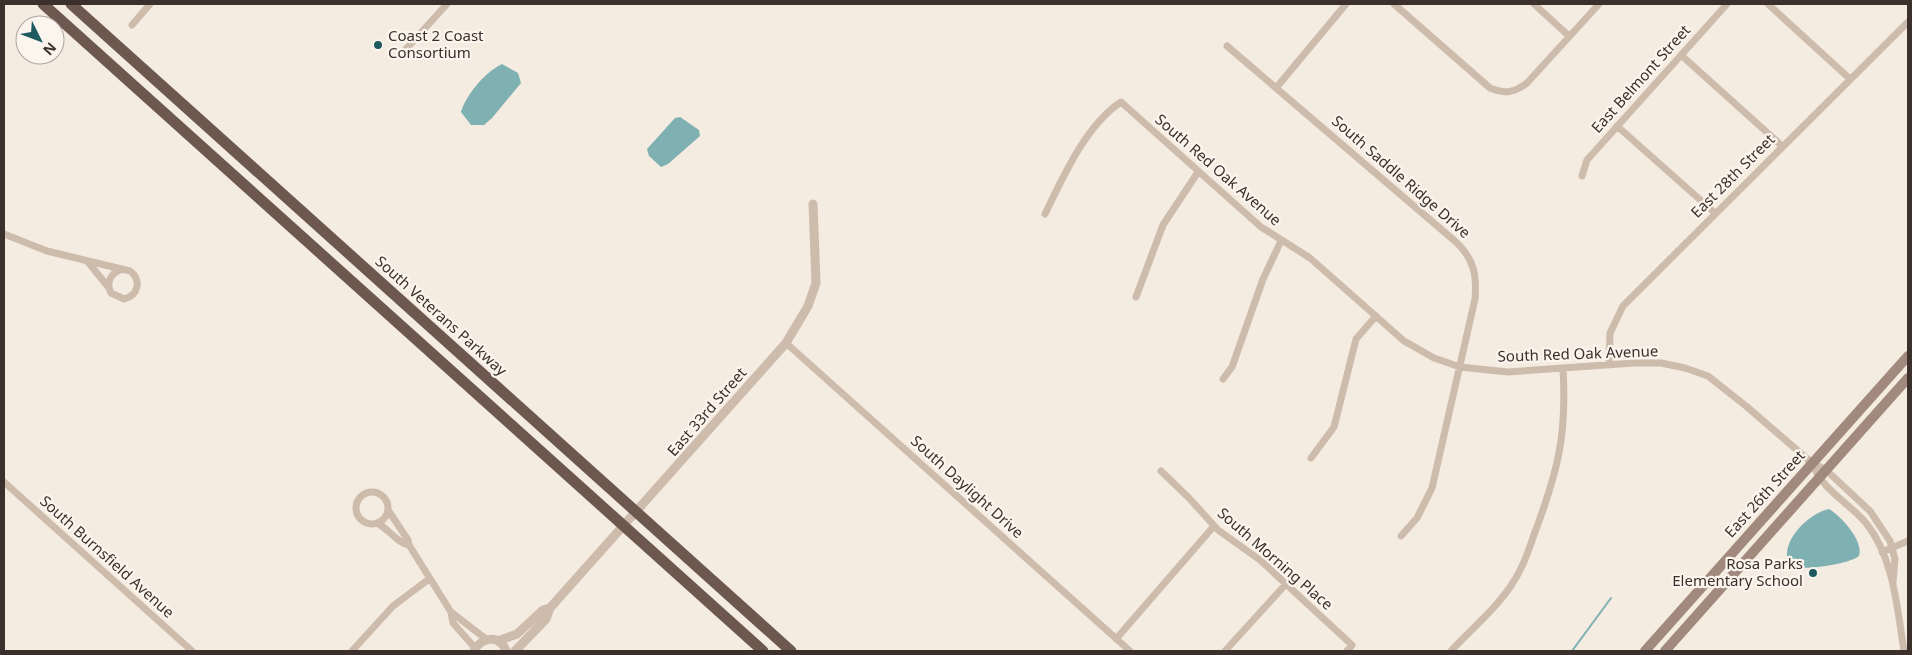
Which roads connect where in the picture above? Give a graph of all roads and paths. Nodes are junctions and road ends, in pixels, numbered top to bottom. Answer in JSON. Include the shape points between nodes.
{"nodes":[{"id":1,"x":43,"y":4,"type":"edge"},
{"id":2,"x":71,"y":4,"type":"edge"},
{"id":3,"x":150,"y":4,"type":"edge"},
{"id":4,"x":448,"y":4,"type":"edge"},
{"id":5,"x":1346,"y":4,"type":"edge"},
{"id":6,"x":1394,"y":4,"type":"edge"},
{"id":7,"x":1534,"y":4,"type":"edge"},
{"id":8,"x":1598,"y":4,"type":"edge"},
{"id":9,"x":1726,"y":4,"type":"edge"},
{"id":10,"x":1768,"y":4,"type":"edge"},
{"id":11,"x":1908,"y":22,"type":"edge"},
{"id":12,"x":132,"y":25,"type":"dead end"},
{"id":13,"x":1569,"y":36,"type":"junction"},
{"id":14,"x":1227,"y":46,"type":"dead end"},
{"id":15,"x":406,"y":49,"type":"dead end"},
{"id":16,"x":1681,"y":55,"type":"junction"},
{"id":17,"x":1850,"y":79,"type":"junction"},
{"id":18,"x":1276,"y":88,"type":"junction"},
{"id":19,"x":1617,"y":126,"type":"junction"},
{"id":20,"x":1782,"y":146,"type":"junction"},
{"id":21,"x":1198,"y":172,"type":"junction"},
{"id":22,"x":1582,"y":176,"type":"dead end"},
{"id":23,"x":813,"y":204,"type":"dead end"},
{"id":24,"x":1715,"y":213,"type":"junction"},
{"id":25,"x":1045,"y":214,"type":"dead end"},
{"id":26,"x":4,"y":234,"type":"edge"},
{"id":27,"x":1281,"y":241,"type":"junction"},
{"id":28,"x":88,"y":262,"type":"junction"},
{"id":29,"x":120,"y":270,"type":"junction"},
{"id":30,"x":109,"y":288,"type":"junction"},
{"id":31,"x":1136,"y":297,"type":"dead end"},
{"id":32,"x":1376,"y":316,"type":"junction"},
{"id":33,"x":786,"y":343,"type":"junction"},
{"id":34,"x":1908,"y":356,"type":"edge"},
{"id":35,"x":1609,"y":365,"type":"junction"},
{"id":36,"x":1459,"y":367,"type":"junction"},
{"id":37,"x":1563,"y":369,"type":"junction"},
{"id":38,"x":1908,"y":378,"type":"edge"},
{"id":39,"x":1223,"y":379,"type":"dead end"},
{"id":40,"x":1311,"y":458,"type":"dead end"},
{"id":41,"x":1812,"y":464,"type":"junction"},
{"id":42,"x":1826,"y":470,"type":"junction"},
{"id":43,"x":1161,"y":471,"type":"dead end"},
{"id":44,"x":1818,"y":479,"type":"junction"},
{"id":45,"x":4,"y":482,"type":"edge"},
{"id":46,"x":388,"y":510,"type":"junction"},
{"id":47,"x":636,"y":513,"type":"junction"},
{"id":48,"x":377,"y":523,"type":"junction"},
{"id":49,"x":1214,"y":526,"type":"junction"},
{"id":50,"x":623,"y":527,"type":"junction"},
{"id":51,"x":1401,"y":536,"type":"dead end"},
{"id":52,"x":1908,"y":541,"type":"edge"},
{"id":53,"x":409,"y":545,"type":"junction"},
{"id":54,"x":1892,"y":548,"type":"junction"},
{"id":55,"x":1882,"y":552,"type":"junction"},
{"id":56,"x":429,"y":578,"type":"junction"},
{"id":57,"x":1893,"y":582,"type":"junction"},
{"id":58,"x":1286,"y":584,"type":"junction"},
{"id":59,"x":550,"y":608,"type":"junction"},
{"id":60,"x":451,"y":612,"type":"junction"},
{"id":61,"x":486,"y":639,"type":"junction"},
{"id":62,"x":1116,"y":639,"type":"junction"},
{"id":63,"x":498,"y":641,"type":"junction"},
{"id":64,"x":475,"y":650,"type":"edge"},
{"id":65,"x":192,"y":651,"type":"edge"},
{"id":66,"x":352,"y":651,"type":"edge"},
{"id":67,"x":506,"y":651,"type":"edge"},
{"id":68,"x":515,"y":651,"type":"edge"},
{"id":69,"x":763,"y":651,"type":"edge"},
{"id":70,"x":791,"y":651,"type":"edge"},
{"id":71,"x":1130,"y":651,"type":"edge"},
{"id":72,"x":1225,"y":651,"type":"edge"},
{"id":73,"x":1347,"y":651,"type":"edge"},
{"id":74,"x":1451,"y":651,"type":"edge"},
{"id":75,"x":1645,"y":651,"type":"edge"},
{"id":76,"x":1664,"y":651,"type":"edge"},
{"id":77,"x":1904,"y":651,"type":"edge"}],
"edges":[{"from":1,"to":50,"type":"highway"},
{"from":2,"to":47,"type":"highway","name":"South Veterans Parkway"},
{"from":3,"to":12,"type":"street"},
{"from":4,"to":15,"type":"street"},
{"from":5,"to":18,"type":"street"},
{"from":6,"to":13,"type":"street","via":[[1482,82],[1498,91],[1513,92],[1527,83]]},
{"from":7,"to":13,"type":"street"},
{"from":8,"to":13,"type":"street"},
{"from":9,"to":16,"type":"street","name":"East Belmont Street"},
{"from":10,"to":17,"type":"street"},
{"from":11,"to":17,"type":"street","name":"East 28th Street"},
{"from":14,"to":18,"type":"street","name":"South Saddle Ridge Drive"},
{"from":16,"to":19,"type":"street","name":"East Belmont Street"},
{"from":16,"to":20,"type":"street"},
{"from":17,"to":20,"type":"street","name":"East 28th Street"},
{"from":18,"to":36,"type":"street","name":"South Saddle Ridge Drive","via":[[1469,256],[1475,270],[1475,299]]},
{"from":19,"to":22,"type":"street","name":"East Belmont Street","via":[[1587,160]]},
{"from":19,"to":24,"type":"street"},
{"from":20,"to":24,"type":"street","name":"East 28th Street"},
{"from":21,"to":25,"type":"street","name":"South Red Oak Avenue","via":[[1121,102],[1098,121]]},
{"from":21,"to":27,"type":"street","name":"South Red Oak Avenue","via":[[1260,227]]},
{"from":21,"to":31,"type":"street","via":[[1164,225]]},
{"from":23,"to":33,"type":"street","name":"East 33rd Street","via":[[816,283],[808,306]]},
{"from":24,"to":35,"type":"street","name":"East 28th Street","via":[[1623,306],[1610,333]]},
{"from":26,"to":28,"type":"street","via":[[47,251]]},
{"from":27,"to":32,"type":"street","name":"South Red Oak Avenue","via":[[1310,258]]},
{"from":27,"to":39,"type":"street","via":[[1263,279],[1232,367]]},
{"from":28,"to":29,"type":"street"},
{"from":28,"to":30,"type":"street"},
{"from":29,"to":30,"type":"street","via":[[112,275]]},
{"from":29,"to":30,"type":"street","via":[[130,271],[136,278],[136,292],[124,299],[114,296]]},
{"from":32,"to":36,"type":"street","name":"South Red Oak Avenue","via":[[1415,349]]},
{"from":32,"to":40,"type":"street","via":[[1356,338],[1334,427]]},
{"from":33,"to":47,"type":"street","name":"East 33rd Street"},
{"from":33,"to":62,"type":"street","name":"South Daylight Drive"},
{"from":34,"to":41,"type":"main road","name":"East 26th Street"},
{"from":35,"to":37,"type":"street","name":"South Red Oak Avenue"},
{"from":35,"to":41,"type":"street","name":"South Red Oak Avenue","via":[[1662,363],[1708,376]]},
{"from":36,"to":37,"type":"street","name":"South Red Oak Avenue","via":[[1508,372]]},
{"from":36,"to":51,"type":"street","name":"South Saddle Ridge Drive","via":[[1432,488],[1417,518]]},
{"from":37,"to":74,"type":"street","via":[[1566,410],[1558,464],[1526,556],[1505,593]]},
{"from":38,"to":42,"type":"main road","name":"East 26th Street"},
{"from":41,"to":42,"type":"street","name":"South Red Oak Avenue"},
{"from":41,"to":44,"type":"street"},
{"from":41,"to":75,"type":"main road","name":"East 26th Street"},
{"from":42,"to":44,"type":"main road","name":"East 26th Street"},
{"from":42,"to":54,"type":"street","name":"South Red Oak Avenue","via":[[1870,510],[1886,532]]},
{"from":43,"to":49,"type":"street","name":"South Morning Place"},
{"from":44,"to":55,"type":"street","via":[[1862,519]]},
{"from":44,"to":76,"type":"main road","name":"East 26th Street"},
{"from":45,"to":65,"type":"street","name":"South Burnsfield Avenue"},
{"from":46,"to":48,"type":"street"},
{"from":46,"to":48,"type":"street","via":[[386,500],[378,493],[368,492],[360,498],[356,508],[360,518],[368,523]]},
{"from":46,"to":53,"type":"street"},
{"from":47,"to":50,"type":"street","name":"East 33rd Street"},
{"from":47,"to":70,"type":"highway","name":"South Veterans Parkway"},
{"from":48,"to":53,"type":"street","via":[[402,544]]},
{"from":49,"to":58,"type":"street","name":"South Morning Place"},
{"from":49,"to":62,"type":"street"},
{"from":50,"to":59,"type":"street","name":"East 33rd Street"},
{"from":50,"to":69,"type":"highway"},
{"from":52,"to":54,"type":"street"},
{"from":53,"to":56,"type":"street"},
{"from":54,"to":55,"type":"street"},
{"from":54,"to":57,"type":"street","name":"South Red Oak Avenue","via":[[1896,570]]},
{"from":55,"to":57,"type":"street"},
{"from":56,"to":60,"type":"street"},
{"from":56,"to":66,"type":"street","via":[[393,606]]},
{"from":57,"to":77,"type":"street"},
{"from":58,"to":72,"type":"street"},
{"from":58,"to":73,"type":"street","name":"South Morning Place","via":[[1352,645]]},
{"from":59,"to":63,"type":"street","name":"East 33rd Street","via":[[543,610],[517,634]]},
{"from":59,"to":68,"type":"street","name":"East 33rd Street","via":[[546,619]]},
{"from":60,"to":61,"type":"street"},
{"from":60,"to":64,"type":"street","via":[[454,622]]},
{"from":61,"to":63,"type":"street"},
{"from":61,"to":64,"type":"street"},
{"from":62,"to":71,"type":"street","name":"South Daylight Drive"},
{"from":63,"to":67,"type":"street"}]}
